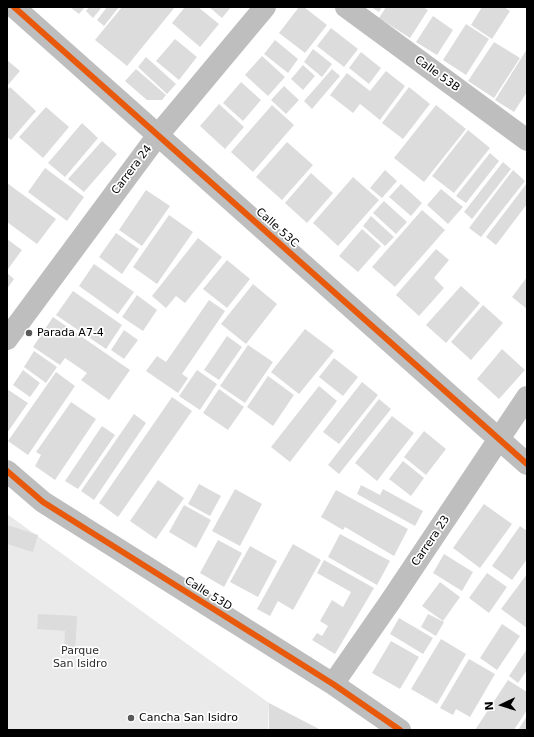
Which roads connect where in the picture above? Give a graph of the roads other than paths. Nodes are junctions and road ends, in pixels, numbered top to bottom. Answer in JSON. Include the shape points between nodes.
{"nodes":[{"id":1,"x":14,"y":7,"type":"edge"},
{"id":2,"x":264,"y":7,"type":"edge"},
{"id":3,"x":346,"y":7,"type":"edge"},
{"id":4,"x":158,"y":135,"type":"junction"},
{"id":5,"x":527,"y":140,"type":"edge"},
{"id":6,"x":7,"y":339,"type":"edge"},
{"id":7,"x":527,"y":397,"type":"edge"},
{"id":8,"x":500,"y":439,"type":"junction"},
{"id":9,"x":527,"y":464,"type":"edge"},
{"id":10,"x":7,"y":471,"type":"edge"},
{"id":11,"x":333,"y":684,"type":"junction"},
{"id":12,"x":397,"y":729,"type":"edge"}],
"edges":[{"from":1,"to":4,"type":"street","name":"Calle 53C"},
{"from":2,"to":4,"type":"street","name":"Carrera 24"},
{"from":3,"to":5,"type":"street","name":"Calle 53B"},
{"from":4,"to":6,"type":"street","name":"Carrera 24"},
{"from":4,"to":8,"type":"street","name":"Calle 53C"},
{"from":7,"to":8,"type":"street","name":"Carrera 23"},
{"from":8,"to":9,"type":"street","name":"Calle 53C"},
{"from":8,"to":11,"type":"street","name":"Carrera 23"},
{"from":10,"to":11,"type":"street","name":"Calle 53D","via":[[43,502]]},
{"from":11,"to":12,"type":"street","name":"Calle 53D"}]}
